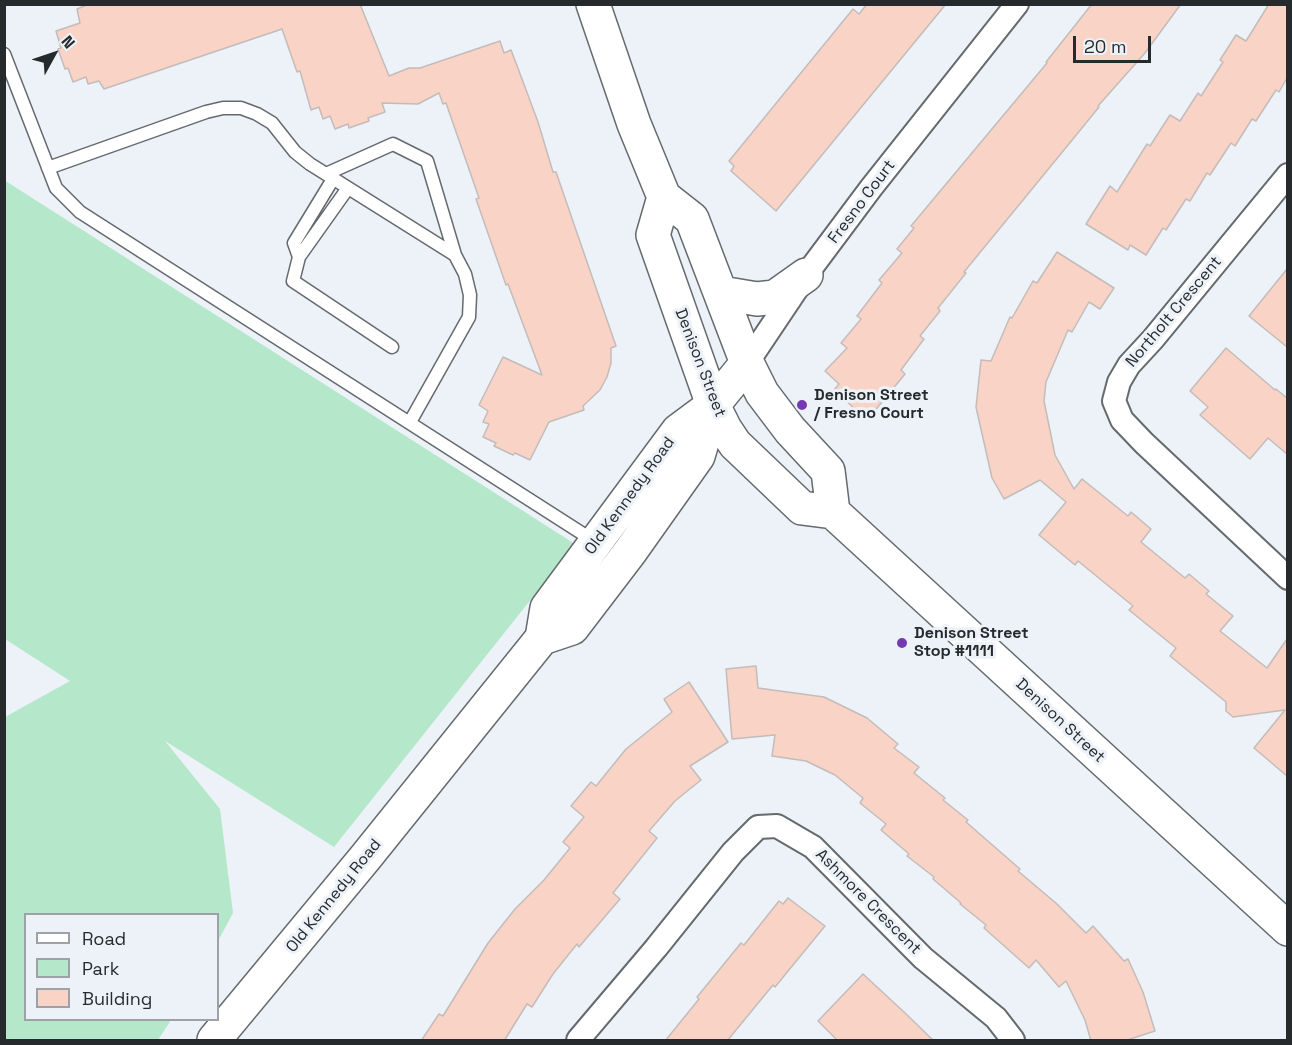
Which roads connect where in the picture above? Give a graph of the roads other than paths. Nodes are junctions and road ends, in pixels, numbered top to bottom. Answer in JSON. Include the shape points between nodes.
{"nodes":[{"id":1,"x":593,"y":4,"type":"edge"},
{"id":2,"x":1017,"y":4,"type":"edge"},
{"id":3,"x":4,"y":54,"type":"edge"},
{"id":4,"x":48,"y":168,"type":"junction"},
{"id":5,"x":1287,"y":175,"type":"edge"},
{"id":6,"x":330,"y":176,"type":"junction"},
{"id":7,"x":348,"y":188,"type":"junction"},
{"id":8,"x":664,"y":197,"type":"junction"},
{"id":9,"x":455,"y":255,"type":"junction"},
{"id":10,"x":299,"y":257,"type":"junction"},
{"id":11,"x":806,"y":275,"type":"junction"},
{"id":12,"x":721,"y":293,"type":"junction"},
{"id":13,"x":392,"y":346,"type":"dead end"},
{"id":14,"x":747,"y":363,"type":"junction"},
{"id":15,"x":713,"y":405,"type":"junction"},
{"id":16,"x":410,"y":422,"type":"junction"},
{"id":17,"x":833,"y":512,"type":"junction"},
{"id":18,"x":596,"y":543,"type":"junction"},
{"id":19,"x":1287,"y":578,"type":"edge"},
{"id":20,"x":542,"y":638,"type":"junction"},
{"id":21,"x":1287,"y":929,"type":"edge"},
{"id":22,"x":214,"y":1041,"type":"edge"},
{"id":23,"x":578,"y":1041,"type":"edge"},
{"id":24,"x":1013,"y":1041,"type":"edge"}],
"edges":[{"from":1,"to":8,"type":"street"},
{"from":2,"to":11,"type":"street","name":"Fresno Court"},
{"from":3,"to":4,"type":"lane"},
{"from":4,"to":6,"type":"lane","via":[[206,112],[241,108],[272,123],[294,152]]},
{"from":4,"to":16,"type":"lane","via":[[56,188],[80,212]]},
{"from":5,"to":19,"type":"street","name":"Northolt Crescent","via":[[1129,365],[1114,401],[1122,420],[1144,443]]},
{"from":6,"to":7,"type":"lane"},
{"from":6,"to":9,"type":"lane","via":[[393,144],[428,161]]},
{"from":6,"to":10,"type":"lane","via":[[294,243]]},
{"from":7,"to":9,"type":"lane"},
{"from":7,"to":10,"type":"lane"},
{"from":8,"to":12,"type":"street","via":[[692,219]]},
{"from":8,"to":15,"type":"street","name":"Denison Street","via":[[653,235]]},
{"from":9,"to":16,"type":"lane","via":[[468,285],[469,317]]},
{"from":10,"to":13,"type":"lane","via":[[293,281]]},
{"from":11,"to":12,"type":"street","via":[[775,297],[758,299]]},
{"from":11,"to":14,"type":"street","name":"Fresno Court"},
{"from":12,"to":14,"type":"street"},
{"from":14,"to":15,"type":"street","name":"Fresno Court"},
{"from":14,"to":17,"type":"street","via":[[775,412],[828,471]]},
{"from":15,"to":17,"type":"street","name":"Denison Street","via":[[735,444],[802,508]]},
{"from":15,"to":18,"type":"street","name":"Old Kennedy Road","via":[[678,431]]},
{"from":15,"to":20,"type":"street","name":"Old Kennedy Road","via":[[698,456],[630,552],[572,628]]},
{"from":16,"to":18,"type":"lane"},
{"from":17,"to":21,"type":"street","name":"Denison Street"},
{"from":18,"to":20,"type":"street","name":"Old Kennedy Road","via":[[547,608]]},
{"from":20,"to":22,"type":"street","name":"Old Kennedy Road"},
{"from":23,"to":24,"type":"street","name":"Ashmore Crescent","via":[[733,852],[758,827],[777,826],[813,847],[923,958],[996,1018]]}]}
